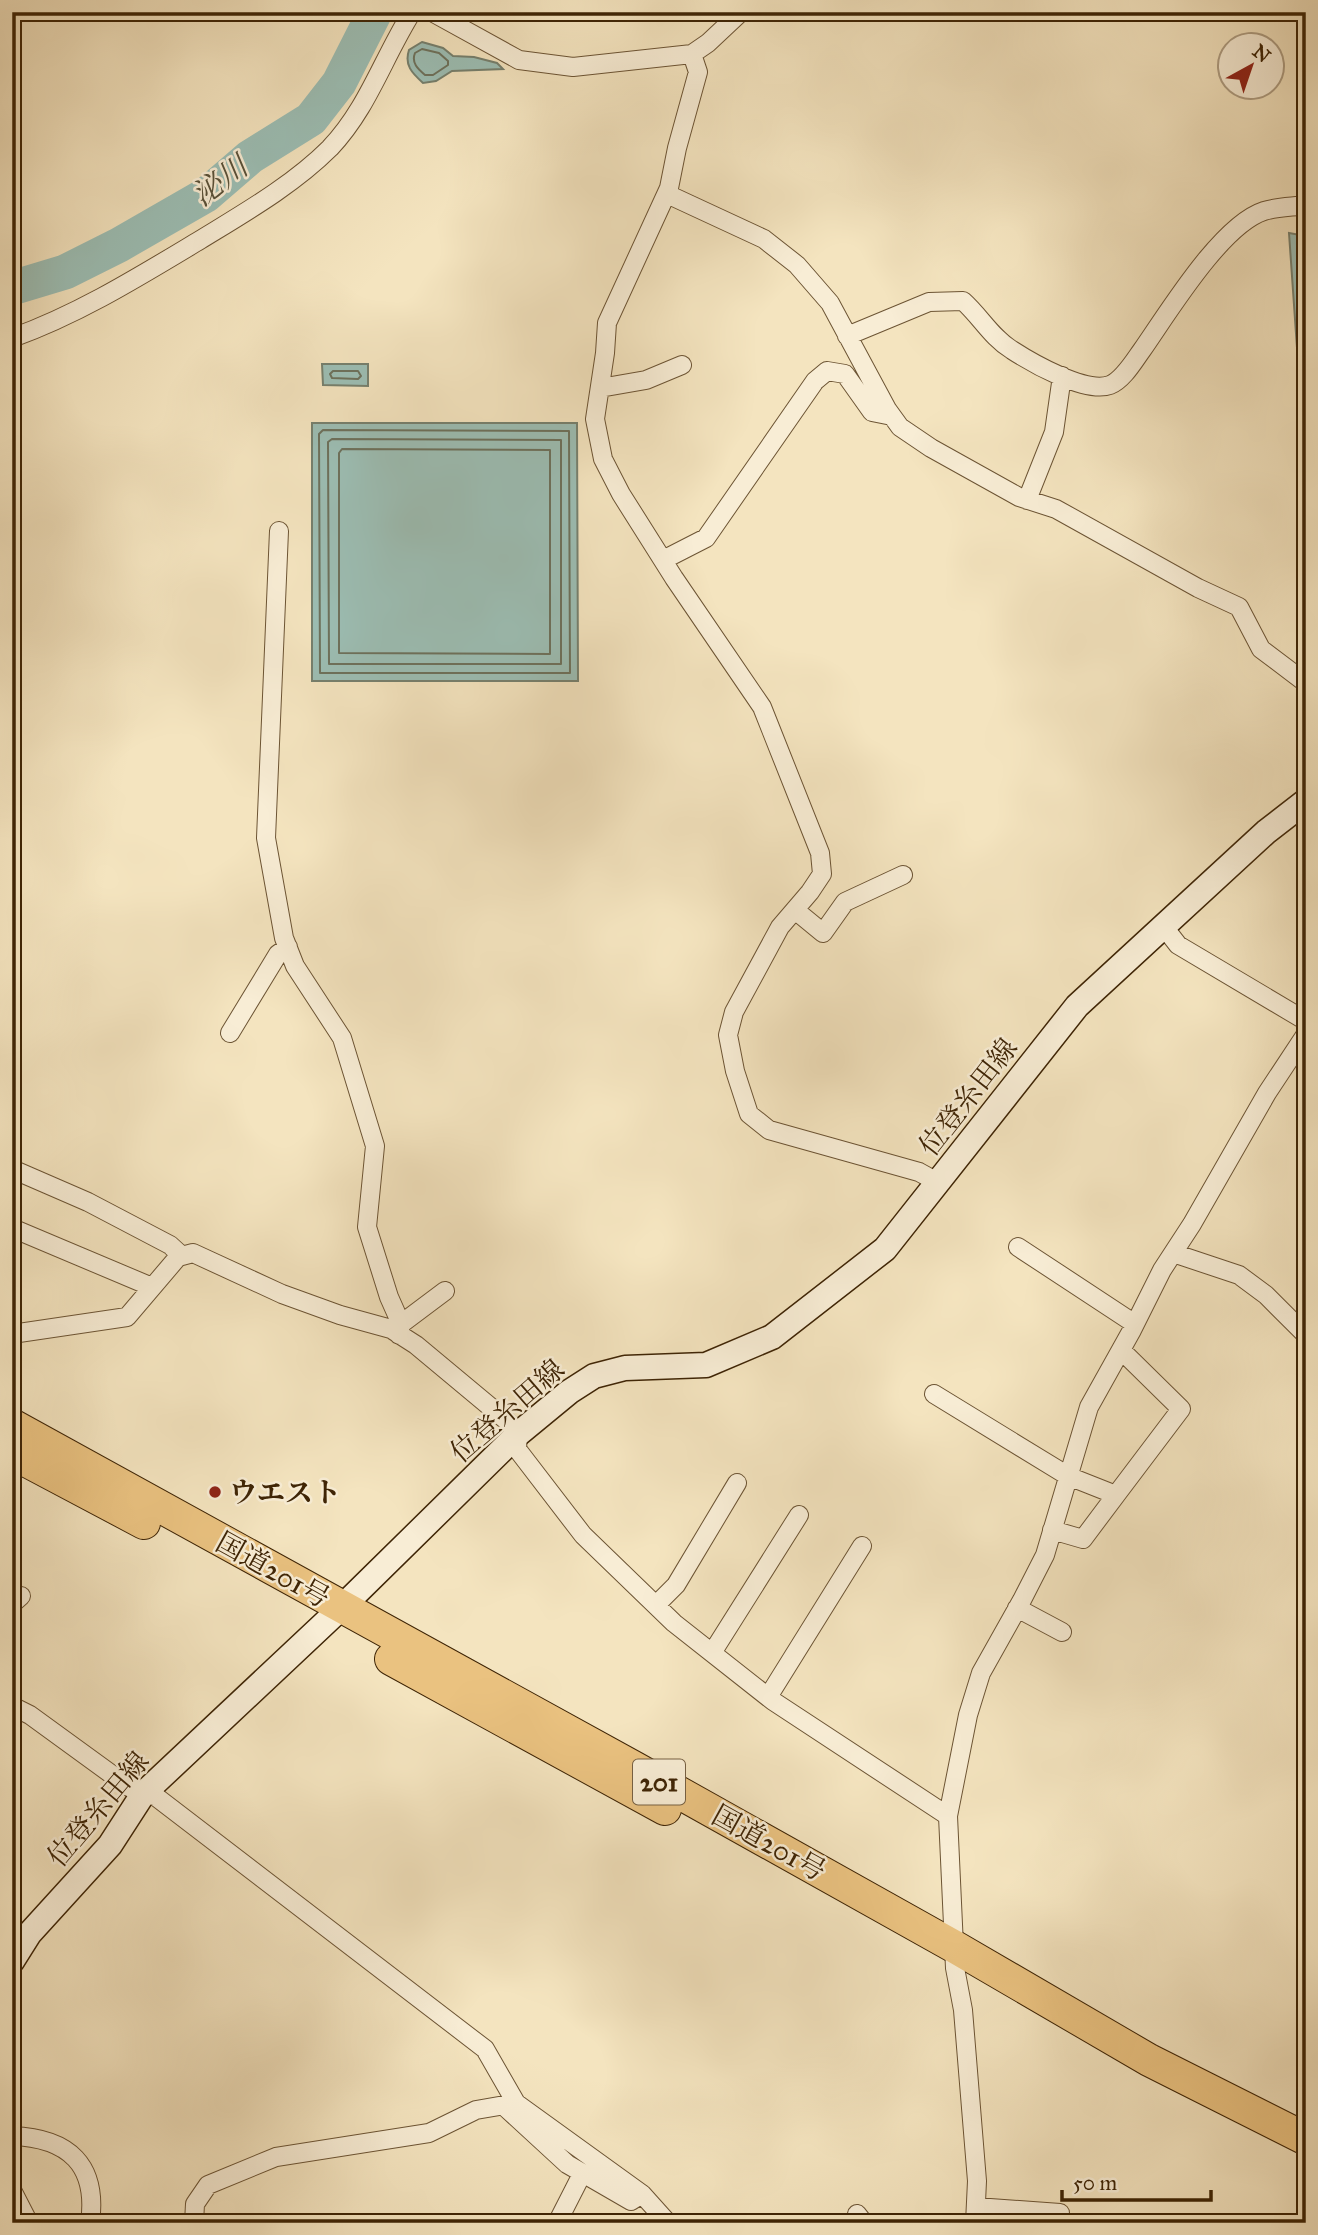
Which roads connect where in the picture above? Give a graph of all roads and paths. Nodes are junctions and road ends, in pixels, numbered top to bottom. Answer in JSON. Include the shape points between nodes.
{"nodes":[{"id":1,"x":412,"y":12,"type":"edge"},
{"id":2,"x":432,"y":12,"type":"edge"},
{"id":3,"x":741,"y":12,"type":"edge"},
{"id":4,"x":692,"y":54,"type":"junction"},
{"id":5,"x":667,"y":194,"type":"junction"},
{"id":6,"x":1306,"y":205,"type":"edge"},
{"id":7,"x":847,"y":336,"type":"junction"},
{"id":8,"x":12,"y":338,"type":"edge"},
{"id":9,"x":682,"y":365,"type":"dead end"},
{"id":10,"x":1062,"y":376,"type":"junction"},
{"id":11,"x":600,"y":388,"type":"junction"},
{"id":12,"x":892,"y":416,"type":"junction"},
{"id":13,"x":1027,"y":500,"type":"junction"},
{"id":14,"x":279,"y":531,"type":"dead end"},
{"id":15,"x":663,"y":560,"type":"junction"},
{"id":16,"x":1306,"y":683,"type":"edge"},
{"id":17,"x":1306,"y":801,"type":"edge"},
{"id":18,"x":904,"y":875,"type":"dead end"},
{"id":19,"x":795,"y":910,"type":"junction"},
{"id":20,"x":1164,"y":927,"type":"junction"},
{"id":21,"x":288,"y":947,"type":"junction"},
{"id":22,"x":1306,"y":1021,"type":"edge"},
{"id":23,"x":230,"y":1033,"type":"dead end"},
{"id":24,"x":1306,"y":1034,"type":"edge"},
{"id":25,"x":12,"y":1169,"type":"edge"},
{"id":26,"x":939,"y":1183,"type":"junction"},
{"id":27,"x":12,"y":1228,"type":"edge"},
{"id":28,"x":1018,"y":1247,"type":"dead end"},
{"id":29,"x":1173,"y":1253,"type":"junction"},
{"id":30,"x":182,"y":1256,"type":"junction"},
{"id":31,"x":152,"y":1287,"type":"junction"},
{"id":32,"x":445,"y":1291,"type":"dead end"},
{"id":33,"x":1135,"y":1324,"type":"junction"},
{"id":34,"x":400,"y":1330,"type":"junction"},
{"id":35,"x":12,"y":1334,"type":"edge"},
{"id":36,"x":1306,"y":1335,"type":"edge"},
{"id":37,"x":1121,"y":1350,"type":"junction"},
{"id":38,"x":934,"y":1394,"type":"dead end"},
{"id":39,"x":12,"y":1425,"type":"edge"},
{"id":40,"x":518,"y":1434,"type":"junction"},
{"id":41,"x":12,"y":1453,"type":"edge"},
{"id":42,"x":1068,"y":1476,"type":"junction"},
{"id":43,"x":737,"y":1483,"type":"dead end"},
{"id":44,"x":1116,"y":1495,"type":"junction"},
{"id":45,"x":799,"y":1515,"type":"dead end"},
{"id":46,"x":1052,"y":1530,"type":"junction"},
{"id":47,"x":862,"y":1546,"type":"dead end"},
{"id":48,"x":656,"y":1605,"type":"junction"},
{"id":49,"x":1017,"y":1608,"type":"junction"},
{"id":50,"x":333,"y":1615,"type":"junction"},
{"id":51,"x":1062,"y":1632,"type":"dead end"},
{"id":52,"x":712,"y":1653,"type":"junction"},
{"id":53,"x":768,"y":1696,"type":"junction"},
{"id":54,"x":12,"y":1706,"type":"edge"},
{"id":55,"x":143,"y":1794,"type":"junction"},
{"id":56,"x":948,"y":1816,"type":"junction"},
{"id":57,"x":955,"y":1958,"type":"junction"},
{"id":58,"x":12,"y":1961,"type":"edge"},
{"id":59,"x":511,"y":2105,"type":"junction"},
{"id":60,"x":12,"y":2136,"type":"edge"},
{"id":61,"x":1306,"y":2139,"type":"edge"},
{"id":62,"x":1306,"y":2157,"type":"edge"},
{"id":63,"x":582,"y":2174,"type":"junction"},
{"id":64,"x":12,"y":2190,"type":"edge"},
{"id":65,"x":642,"y":2194,"type":"junction"},
{"id":66,"x":975,"y":2215,"type":"edge"},
{"id":67,"x":1049,"y":2216,"type":"edge"},
{"id":68,"x":29,"y":2223,"type":"edge"},
{"id":69,"x":90,"y":2223,"type":"edge"},
{"id":70,"x":194,"y":2223,"type":"edge"},
{"id":71,"x":556,"y":2223,"type":"edge"},
{"id":72,"x":668,"y":2223,"type":"edge"}],
"edges":[{"from":1,"to":8,"type":"street","via":[[369,97],[330,147],[296,177],[112,293]]},
{"from":2,"to":4,"type":"street","via":[[519,60],[573,67]]},
{"from":3,"to":4,"type":"street"},
{"from":4,"to":5,"type":"street","via":[[698,72]]},
{"from":5,"to":7,"type":"street","via":[[764,239],[792,259],[830,303]]},
{"from":5,"to":11,"type":"street","via":[[607,323]]},
{"from":6,"to":10,"type":"street","via":[[1264,211],[1231,233],[1127,371],[1111,385],[1091,386]]},
{"from":7,"to":10,"type":"street","via":[[922,304],[963,301],[996,338]]},
{"from":7,"to":12,"type":"street"},
{"from":9,"to":11,"type":"street","via":[[646,380]]},
{"from":10,"to":13,"type":"street","via":[[1054,432]]},
{"from":11,"to":15,"type":"street","via":[[596,419],[603,459]]},
{"from":12,"to":13,"type":"street","via":[[900,428],[931,449]]},
{"from":12,"to":15,"type":"street","via":[[872,412],[845,374],[827,371],[815,381],[706,538]]},
{"from":13,"to":16,"type":"street","via":[[1056,509],[1239,607],[1261,649]]},
{"from":14,"to":21,"type":"street","via":[[266,838]]},
{"from":15,"to":19,"type":"street","via":[[762,707],[820,853],[822,874]]},
{"from":17,"to":20,"type":"main road","name":"位登糸田線"},
{"from":18,"to":19,"type":"street","via":[[845,902],[823,933]]},
{"from":19,"to":26,"type":"street","via":[[780,928],[734,1012],[728,1035],[749,1114],[769,1130],[919,1172]]},
{"from":20,"to":22,"type":"street","via":[[1178,945]]},
{"from":20,"to":26,"type":"main road","name":"位登糸田線","via":[[1077,1006]]},
{"from":21,"to":23,"type":"street","via":[[278,954]]},
{"from":21,"to":34,"type":"street","via":[[295,966],[342,1038],[361,1099],[374,1146],[367,1227]]},
{"from":24,"to":29,"type":"street"},
{"from":25,"to":30,"type":"street","via":[[89,1202]]},
{"from":26,"to":40,"type":"main road","name":"位登糸田線","via":[[885,1249],[772,1337],[706,1365],[625,1368],[594,1376]]},
{"from":27,"to":31,"type":"street"},
{"from":28,"to":33,"type":"street"},
{"from":29,"to":33,"type":"street"},
{"from":29,"to":36,"type":"street","via":[[1239,1275]]},
{"from":30,"to":31,"type":"street"},
{"from":30,"to":34,"type":"street","via":[[193,1253],[282,1294]]},
{"from":31,"to":35,"type":"street","via":[[127,1317]]},
{"from":32,"to":34,"type":"street"},
{"from":33,"to":37,"type":"street"},
{"from":34,"to":40,"type":"street"},
{"from":37,"to":42,"type":"street","via":[[1089,1407]]},
{"from":37,"to":44,"type":"street","via":[[1181,1409]]},
{"from":38,"to":42,"type":"street"},
{"from":39,"to":50,"type":"highway","name":"国道201号","number":"201"},
{"from":40,"to":48,"type":"street","via":[[517,1449],[583,1535]]},
{"from":40,"to":50,"type":"main road","name":"位登糸田線"},
{"from":41,"to":50,"type":"highway","name":"国道201号","number":"201"},
{"from":42,"to":44,"type":"street"},
{"from":42,"to":46,"type":"street"},
{"from":43,"to":48,"type":"street","via":[[676,1585]]},
{"from":44,"to":46,"type":"street","via":[[1083,1539]]},
{"from":45,"to":52,"type":"street"},
{"from":46,"to":49,"type":"street","via":[[1045,1555]]},
{"from":47,"to":53,"type":"street"},
{"from":48,"to":52,"type":"street"},
{"from":49,"to":51,"type":"street"},
{"from":49,"to":56,"type":"street","via":[[981,1673]]},
{"from":50,"to":55,"type":"main road","name":"位登糸田線"},
{"from":50,"to":57,"type":"highway","name":"国道201号","number":"201"},
{"from":52,"to":53,"type":"street"},
{"from":53,"to":56,"type":"street"},
{"from":54,"to":55,"type":"street"},
{"from":55,"to":58,"type":"main road","name":"位登糸田線","via":[[110,1844],[29,1934]]},
{"from":55,"to":59,"type":"street","via":[[155,1796],[213,1839],[485,2049]]},
{"from":56,"to":57,"type":"street"},
{"from":57,"to":61,"type":"highway","name":"国道201号","number":"201"},
{"from":57,"to":62,"type":"highway","name":"国道201号","number":"201","via":[[1139,2077]]},
{"from":57,"to":66,"type":"street","via":[[977,2181]]},
{"from":59,"to":63,"type":"street","via":[[566,2164]]},
{"from":59,"to":65,"type":"street"},
{"from":59,"to":70,"type":"street","via":[[476,2110],[429,2133],[276,2157],[208,2185],[195,2204]]},
{"from":60,"to":69,"type":"street","via":[[34,2137],[76,2158],[90,2182]]},
{"from":63,"to":65,"type":"street","via":[[631,2201]]},
{"from":63,"to":71,"type":"street"},
{"from":64,"to":68,"type":"street"},
{"from":65,"to":72,"type":"street"},
{"from":66,"to":67,"type":"street"}]}
